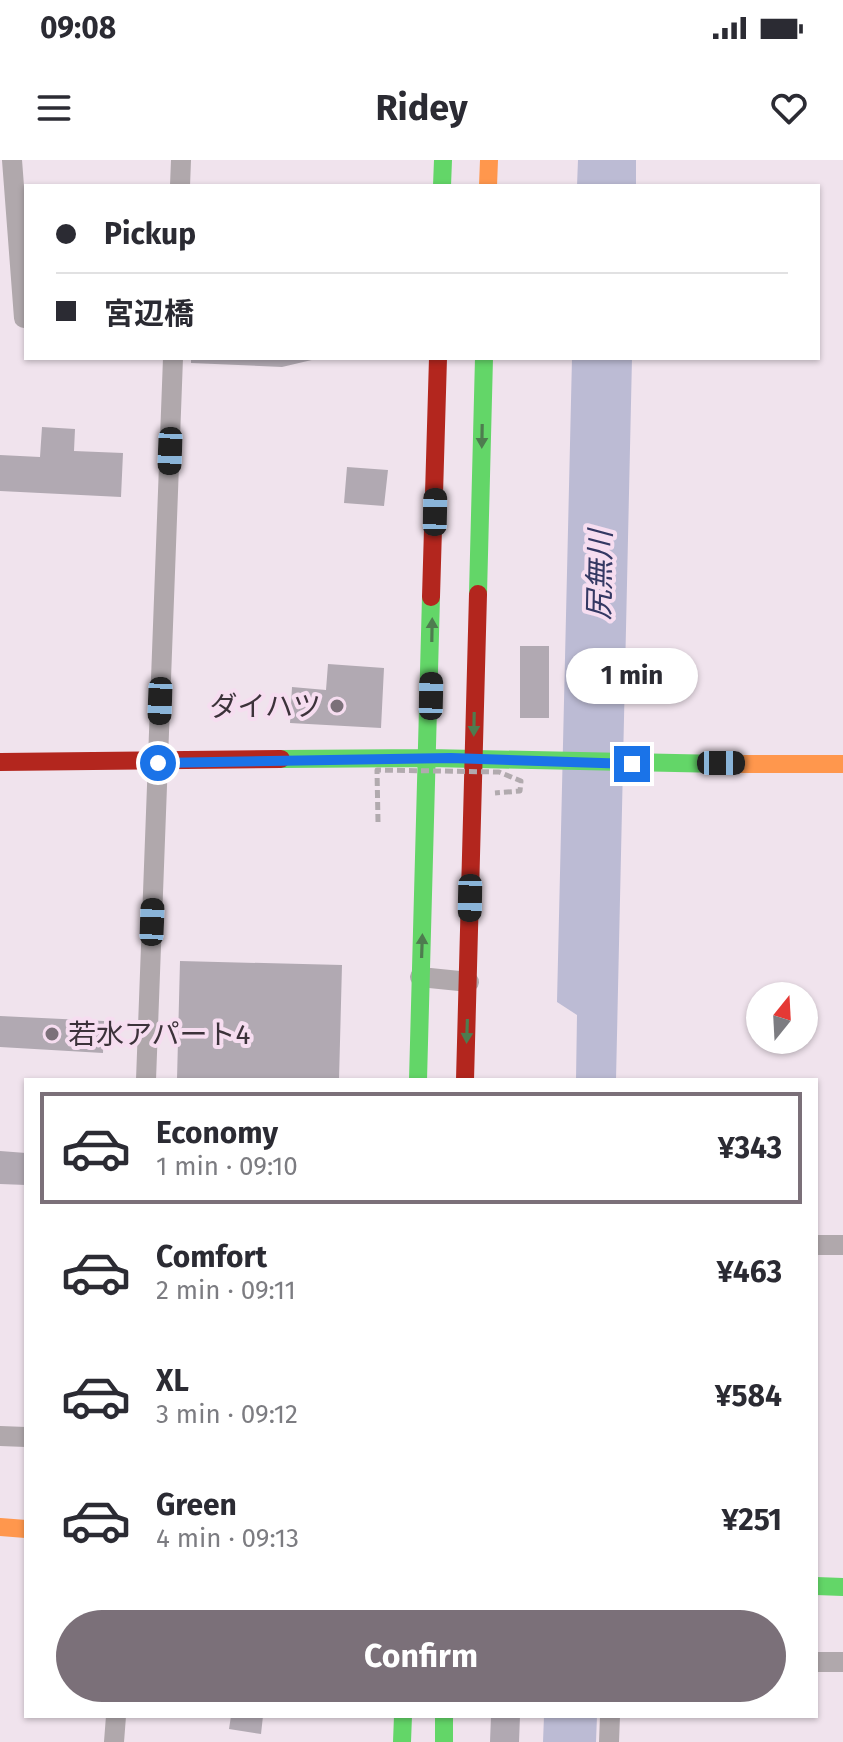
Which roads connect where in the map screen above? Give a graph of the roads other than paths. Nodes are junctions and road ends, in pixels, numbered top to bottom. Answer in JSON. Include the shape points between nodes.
{"nodes":[{"id":1,"x":12,"y":160,"type":"edge"},
{"id":2,"x":181,"y":160,"type":"edge"},
{"id":3,"x":443,"y":160,"type":"edge"},
{"id":4,"x":489,"y":160,"type":"edge"},
{"id":5,"x":180,"y":184,"type":"edge"},
{"id":6,"x":442,"y":184,"type":"edge"},
{"id":7,"x":488,"y":184,"type":"edge"},
{"id":8,"x":24,"y":318,"type":"edge"},
{"id":9,"x":173,"y":360,"type":"edge"},
{"id":10,"x":438,"y":360,"type":"edge"},
{"id":11,"x":484,"y":360,"type":"edge"},
{"id":12,"x":429,"y":758,"type":"junction"},
{"id":13,"x":473,"y":758,"type":"junction"},
{"id":14,"x":0,"y":762,"type":"edge"},
{"id":15,"x":158,"y":763,"type":"junction"},
{"id":16,"x":843,"y":764,"type":"edge"},
{"id":17,"x":420,"y":977,"type":"junction"},
{"id":18,"x":469,"y":982,"type":"junction"},
{"id":19,"x":146,"y":1078,"type":"edge"},
{"id":20,"x":418,"y":1078,"type":"edge"},
{"id":21,"x":465,"y":1078,"type":"edge"},
{"id":22,"x":818,"y":1245,"type":"edge"},
{"id":23,"x":843,"y":1245,"type":"edge"},
{"id":24,"x":0,"y":1436,"type":"edge"},
{"id":25,"x":24,"y":1437,"type":"edge"},
{"id":26,"x":0,"y":1527,"type":"edge"},
{"id":27,"x":24,"y":1529,"type":"edge"},
{"id":28,"x":818,"y":1586,"type":"edge"},
{"id":29,"x":843,"y":1587,"type":"edge"},
{"id":30,"x":818,"y":1662,"type":"edge"},
{"id":31,"x":843,"y":1662,"type":"edge"},
{"id":32,"x":116,"y":1718,"type":"edge"},
{"id":33,"x":403,"y":1718,"type":"edge"},
{"id":34,"x":444,"y":1718,"type":"edge"},
{"id":35,"x":610,"y":1718,"type":"edge"},
{"id":36,"x":114,"y":1742,"type":"edge"},
{"id":37,"x":402,"y":1742,"type":"edge"},
{"id":38,"x":444,"y":1742,"type":"edge"},
{"id":39,"x":609,"y":1742,"type":"edge"}],
"edges":[{"from":1,"to":8,"type":"street"},
{"from":2,"to":5,"type":"street"},
{"from":3,"to":6,"type":"street"},
{"from":4,"to":7,"type":"street"},
{"from":9,"to":15,"type":"street"},
{"from":12,"to":10,"type":"street","one_way":true},
{"from":11,"to":13,"type":"street","one_way":true},
{"from":12,"to":13,"type":"street"},
{"from":12,"to":15,"type":"street"},
{"from":17,"to":12,"type":"street","one_way":true},
{"from":13,"to":16,"type":"street"},
{"from":13,"to":18,"type":"street"},
{"from":14,"to":15,"type":"street"},
{"from":15,"to":19,"type":"street"},
{"from":17,"to":18,"type":"street"},
{"from":17,"to":20,"type":"street"},
{"from":18,"to":21,"type":"street","one_way":true},
{"from":22,"to":23,"type":"street"},
{"from":24,"to":25,"type":"street"},
{"from":26,"to":27,"type":"street"},
{"from":28,"to":29,"type":"street"},
{"from":30,"to":31,"type":"street"},
{"from":32,"to":36,"type":"street"},
{"from":33,"to":37,"type":"street"},
{"from":34,"to":38,"type":"street"},
{"from":35,"to":39,"type":"street"}]}
